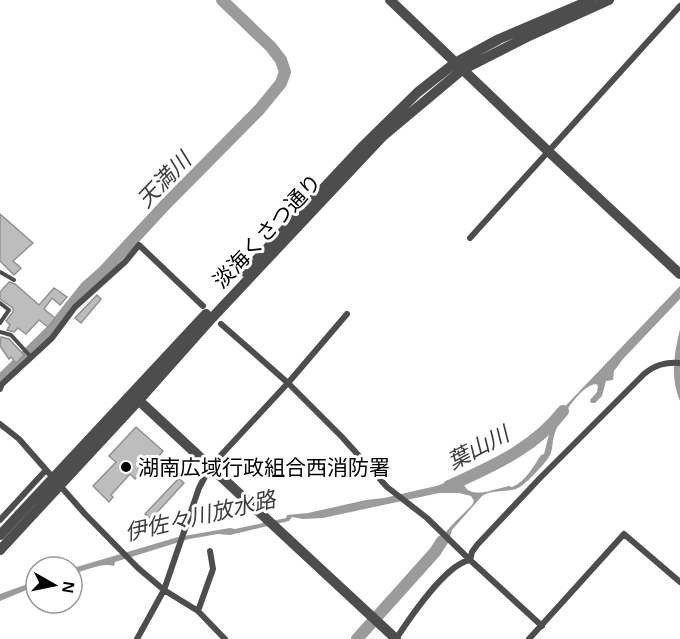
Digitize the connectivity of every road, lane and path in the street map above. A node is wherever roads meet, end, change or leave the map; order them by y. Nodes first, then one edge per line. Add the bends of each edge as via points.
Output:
1 (390, 0) edge
2 (591, 0) edge
3 (609, 0) edge
4 (680, 6) edge
5 (458, 66) junction
6 (549, 152) junction
7 (470, 238) dead end
8 (0, 272) edge
9 (679, 273) edge
10 (14, 280) dead end
11 (0, 303) edge
12 (203, 306) dead end
13 (347, 314) dead end
14 (0, 323) edge
15 (221, 324) dead end
16 (0, 332) edge
17 (32, 357) junction
18 (680, 363) edge
19 (288, 383) junction
20 (0, 389) edge
21 (135, 397) junction
22 (0, 424) edge
23 (210, 467) junction
24 (53, 477) junction
25 (0, 520) edge
26 (0, 535) edge
27 (0, 550) edge
28 (210, 551) dead end
29 (470, 560) junction
30 (680, 582) edge
31 (164, 590) junction
32 (198, 610) junction
33 (542, 626) junction
34 (137, 639) edge
35 (225, 639) edge
36 (396, 639) edge
37 (529, 639) edge

1 - 5 street
2 - 5 street, 淡海くさつ通り via 499,39
3 - 5 street, 淡海くさつ通り
4 - 6 street
5 - 6 street
5 - 21 street, 淡海くさつ通り via 382,137
6 - 7 street
6 - 9 street
8 - 10 lane
11 - 14 lane via 9,310
12 - 17 street via 139,245 75,307
13 - 19 street
15 - 19 street
16 - 17 lane via 11,335
17 - 20 street
18 - 29 street via 654,366 644,374 485,536
19 - 23 street
19 - 29 street via 387,487 427,518
21 - 23 street
21 - 24 street, 淡海くさつ通り
22 - 24 street
23 - 31 street
23 - 36 street
24 - 25 street
24 - 26 street, 淡海くさつ通り
24 - 27 street, 淡海くさつ通り
24 - 31 street via 116,547
28 - 32 street via 213,569
29 - 33 street
29 - 36 street via 462,561 450,572 412,614
30 - 33 street via 624,534
31 - 32 street
31 - 34 street
32 - 35 street
33 - 37 street

